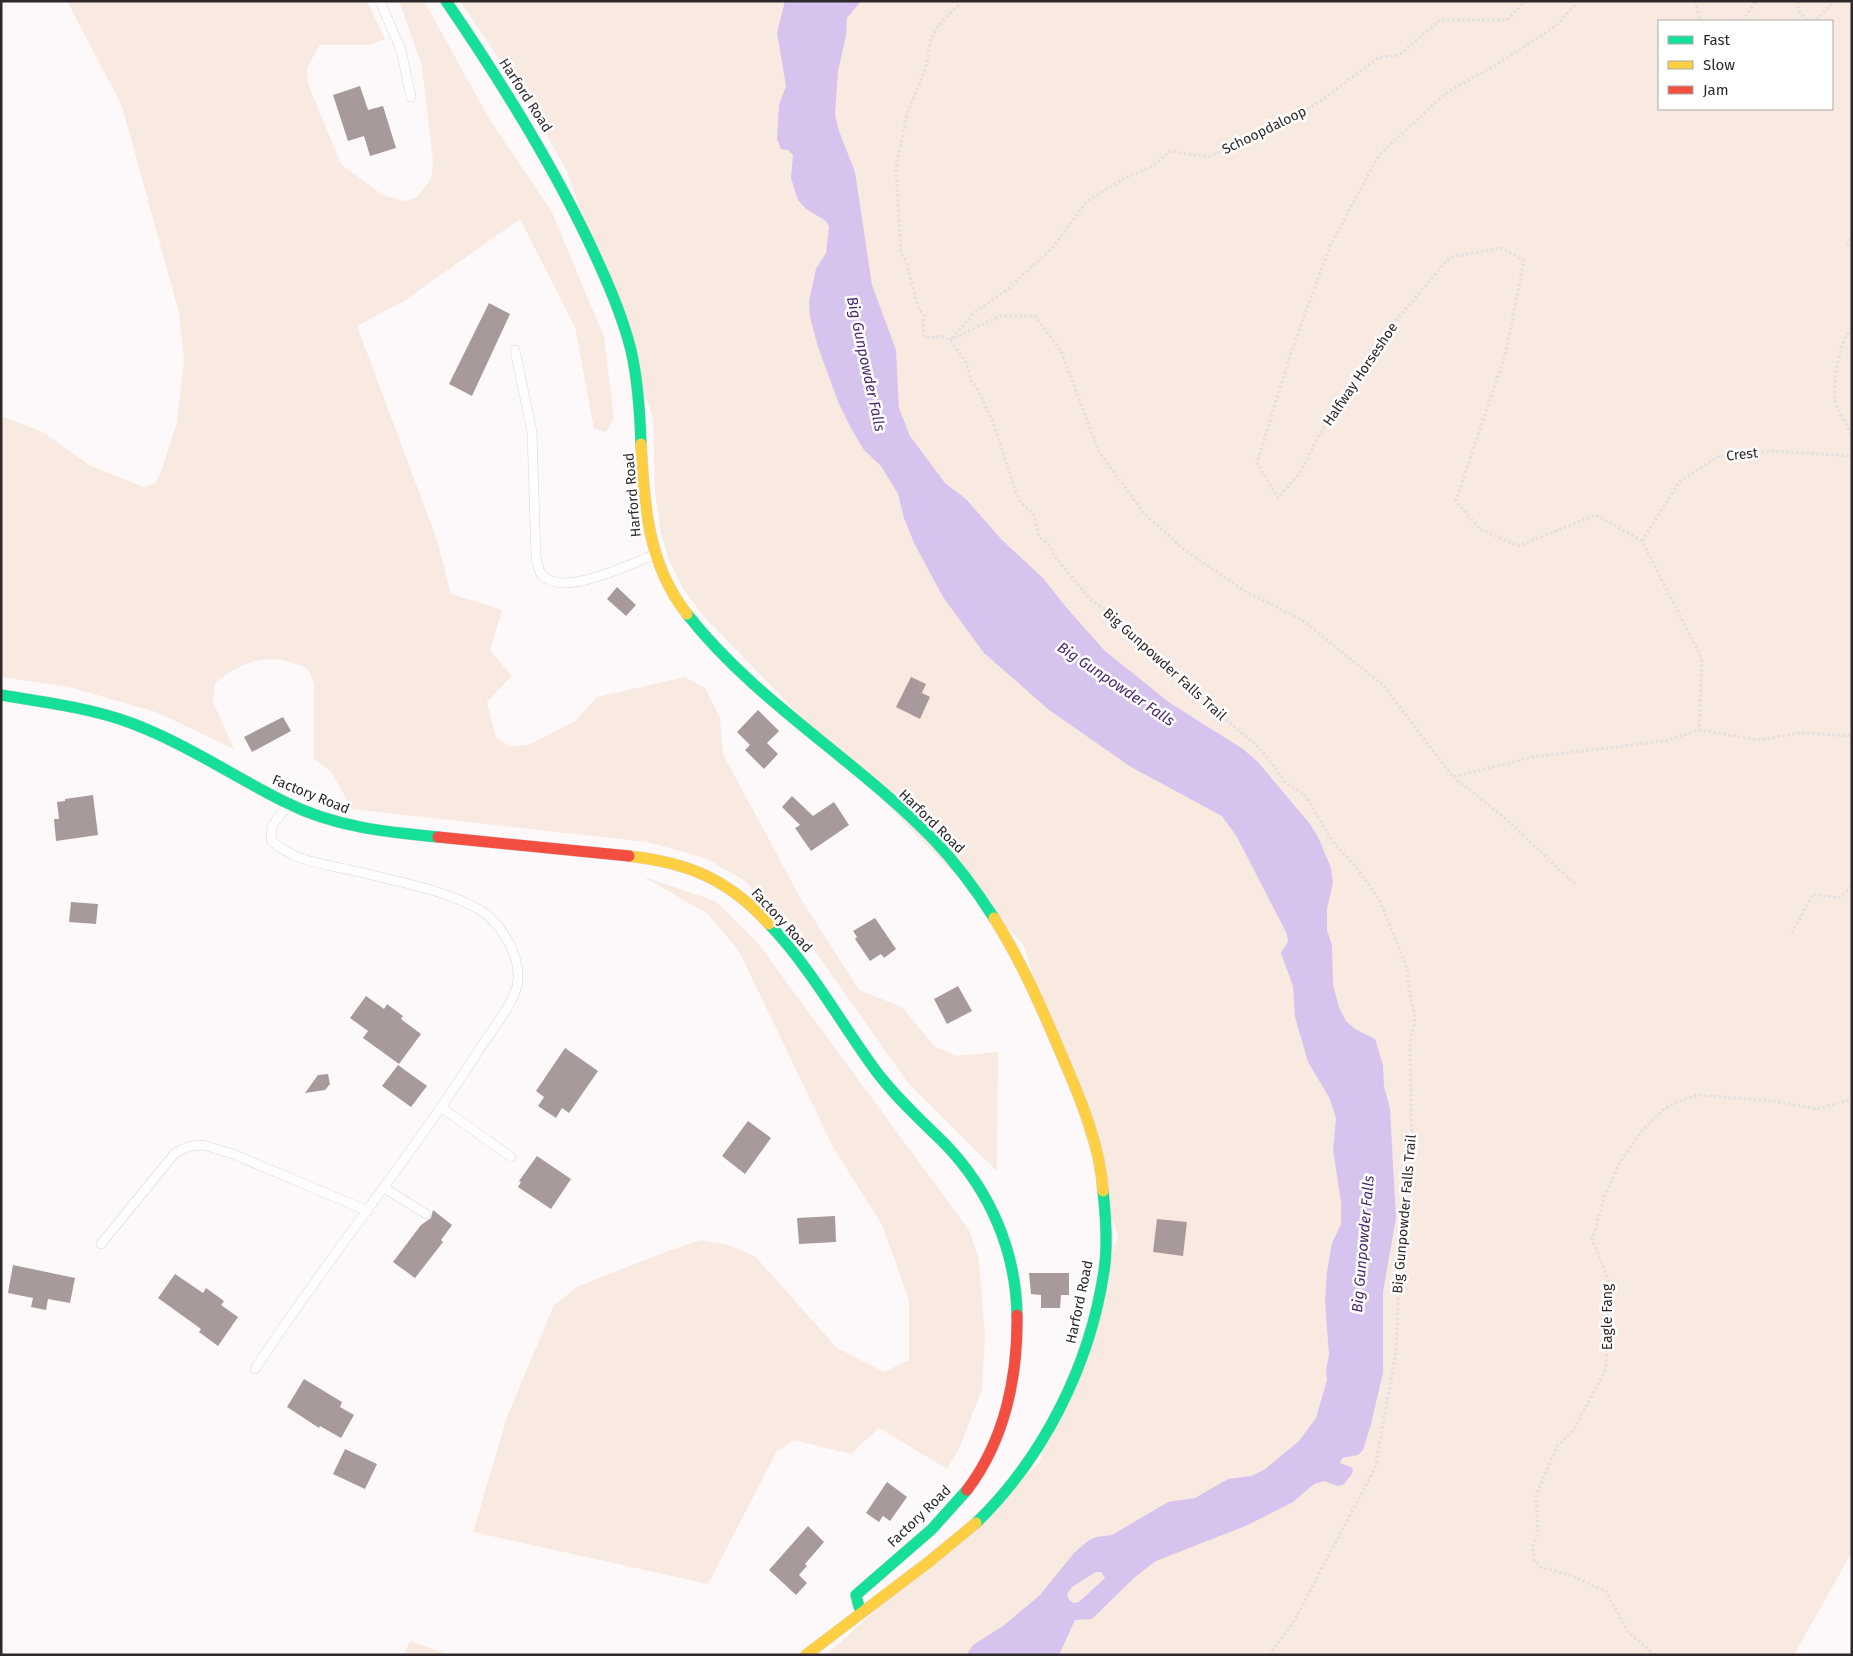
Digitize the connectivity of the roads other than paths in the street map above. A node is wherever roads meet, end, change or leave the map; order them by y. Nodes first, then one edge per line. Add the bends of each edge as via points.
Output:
1 (380, 1) edge
2 (446, 1) edge
3 (411, 97) dead end
4 (515, 350) dead end
5 (654, 555) junction
6 (3, 697) edge
7 (288, 804) junction
8 (442, 1108) junction
9 (511, 1157) dead end
10 (384, 1188) junction
11 (368, 1210) junction
12 (426, 1214) dead end
13 (101, 1244) dead end
14 (254, 1369) dead end
15 (861, 1610) junction
16 (806, 1655) edge

1 - 3 lane via 401,50
2 - 5 main road, Harford Road via 519,109 554,170 595,254 619,314 637,377 647,521
4 - 5 lane via 532,432 536,557 542,576 569,584
5 - 15 main road, Harford Road via 676,599 706,636 790,716 916,823 951,859 978,894 1018,958 1051,1029 1085,1118 1103,1187 1105,1242 1096,1310 1081,1358 1050,1428 1017,1476 964,1534 928,1565
6 - 7 main road, Factory Road via 97,714 158,733
7 - 8 lane via 272,826 271,840 282,850 309,862 397,882 466,903 482,911 499,926 507,939 516,961 518,980 511,1000
7 - 15 main road, Factory Road via 340,824 371,830 607,853 708,874 742,898 783,939 881,1078 916,1117 956,1153 972,1175 986,1195 999,1226 1016,1296 1015,1364 1009,1394 989,1454 972,1483 926,1534 856,1594
8 - 9 lane
8 - 10 lane
10 - 11 lane
10 - 12 lane
11 - 13 lane via 233,1154 202,1145 190,1146 176,1152
11 - 14 lane
15 - 16 main road, Harford Road

